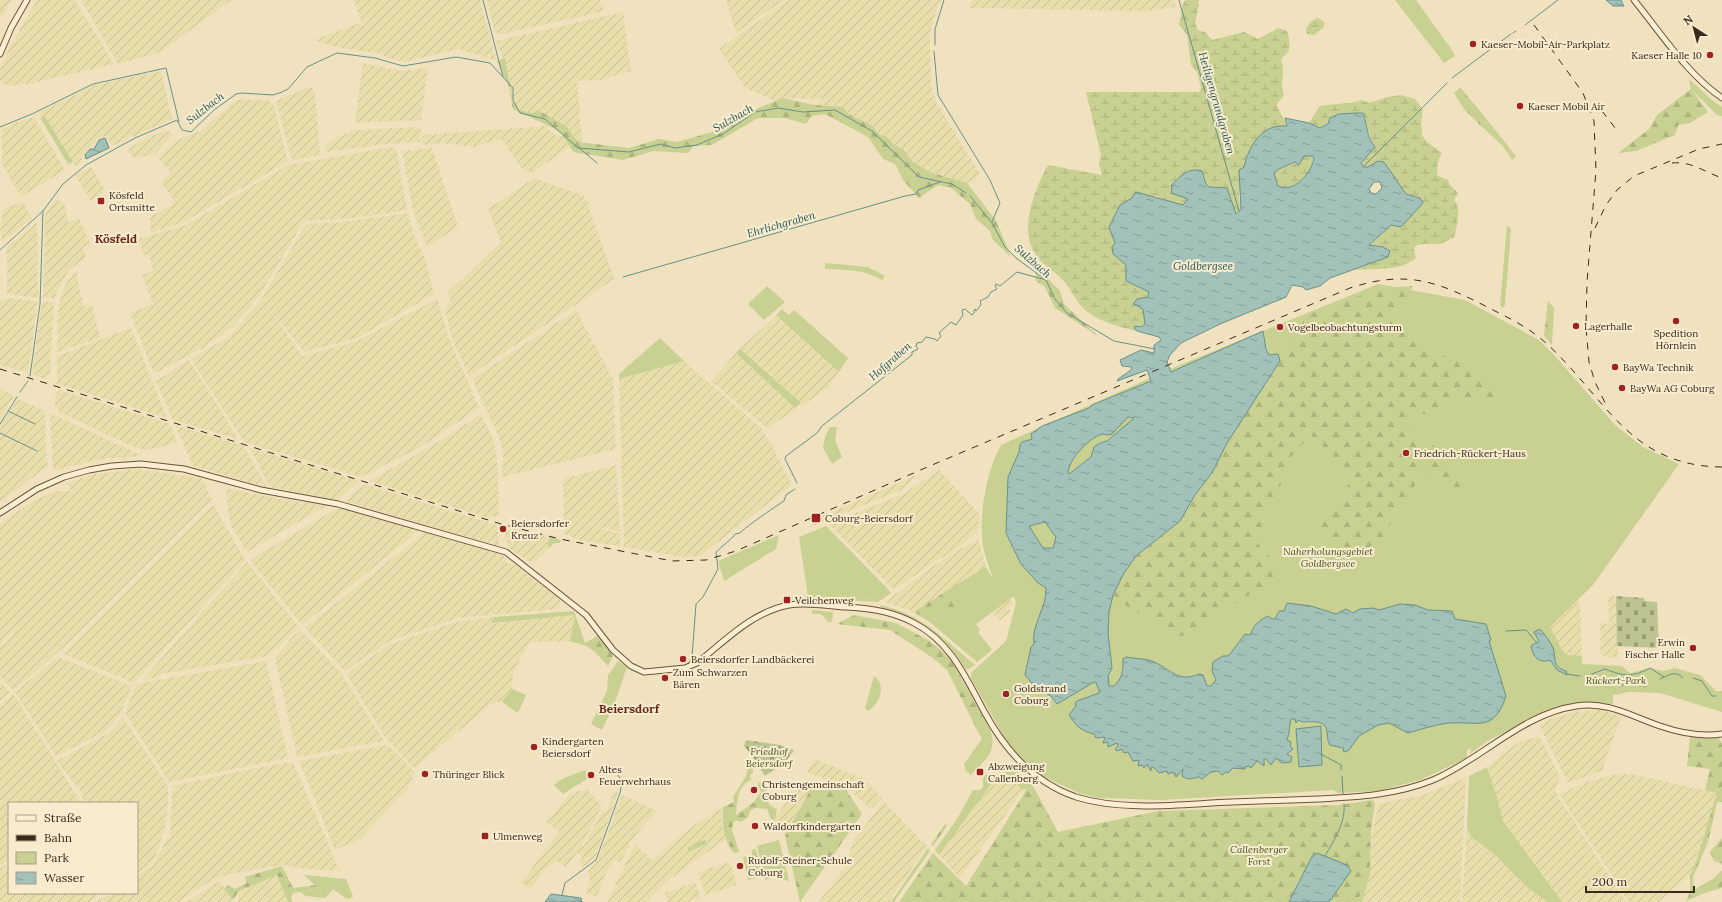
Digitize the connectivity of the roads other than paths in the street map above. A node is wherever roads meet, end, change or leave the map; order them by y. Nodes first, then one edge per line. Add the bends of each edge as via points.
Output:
1 (27, 0) edge
2 (1634, 0) edge
3 (0, 54) edge
4 (1722, 98) edge
5 (0, 513) edge
6 (1722, 734) edge

1 - 3 street
2 - 4 street via 1692,71
5 - 6 street via 21,498 54,481 89,470 127,464 178,468 261,490 338,504 506,552 586,615 626,663 644,672 689,667 741,626 784,607 801,605 869,609 896,615 914,622 940,641 960,666 1004,744 1020,762 1048,784 1073,796 1098,802 1149,805 1361,797 1398,791 1430,781 1462,765 1533,721 1553,712 1584,705 1612,707 1669,729 1703,736

